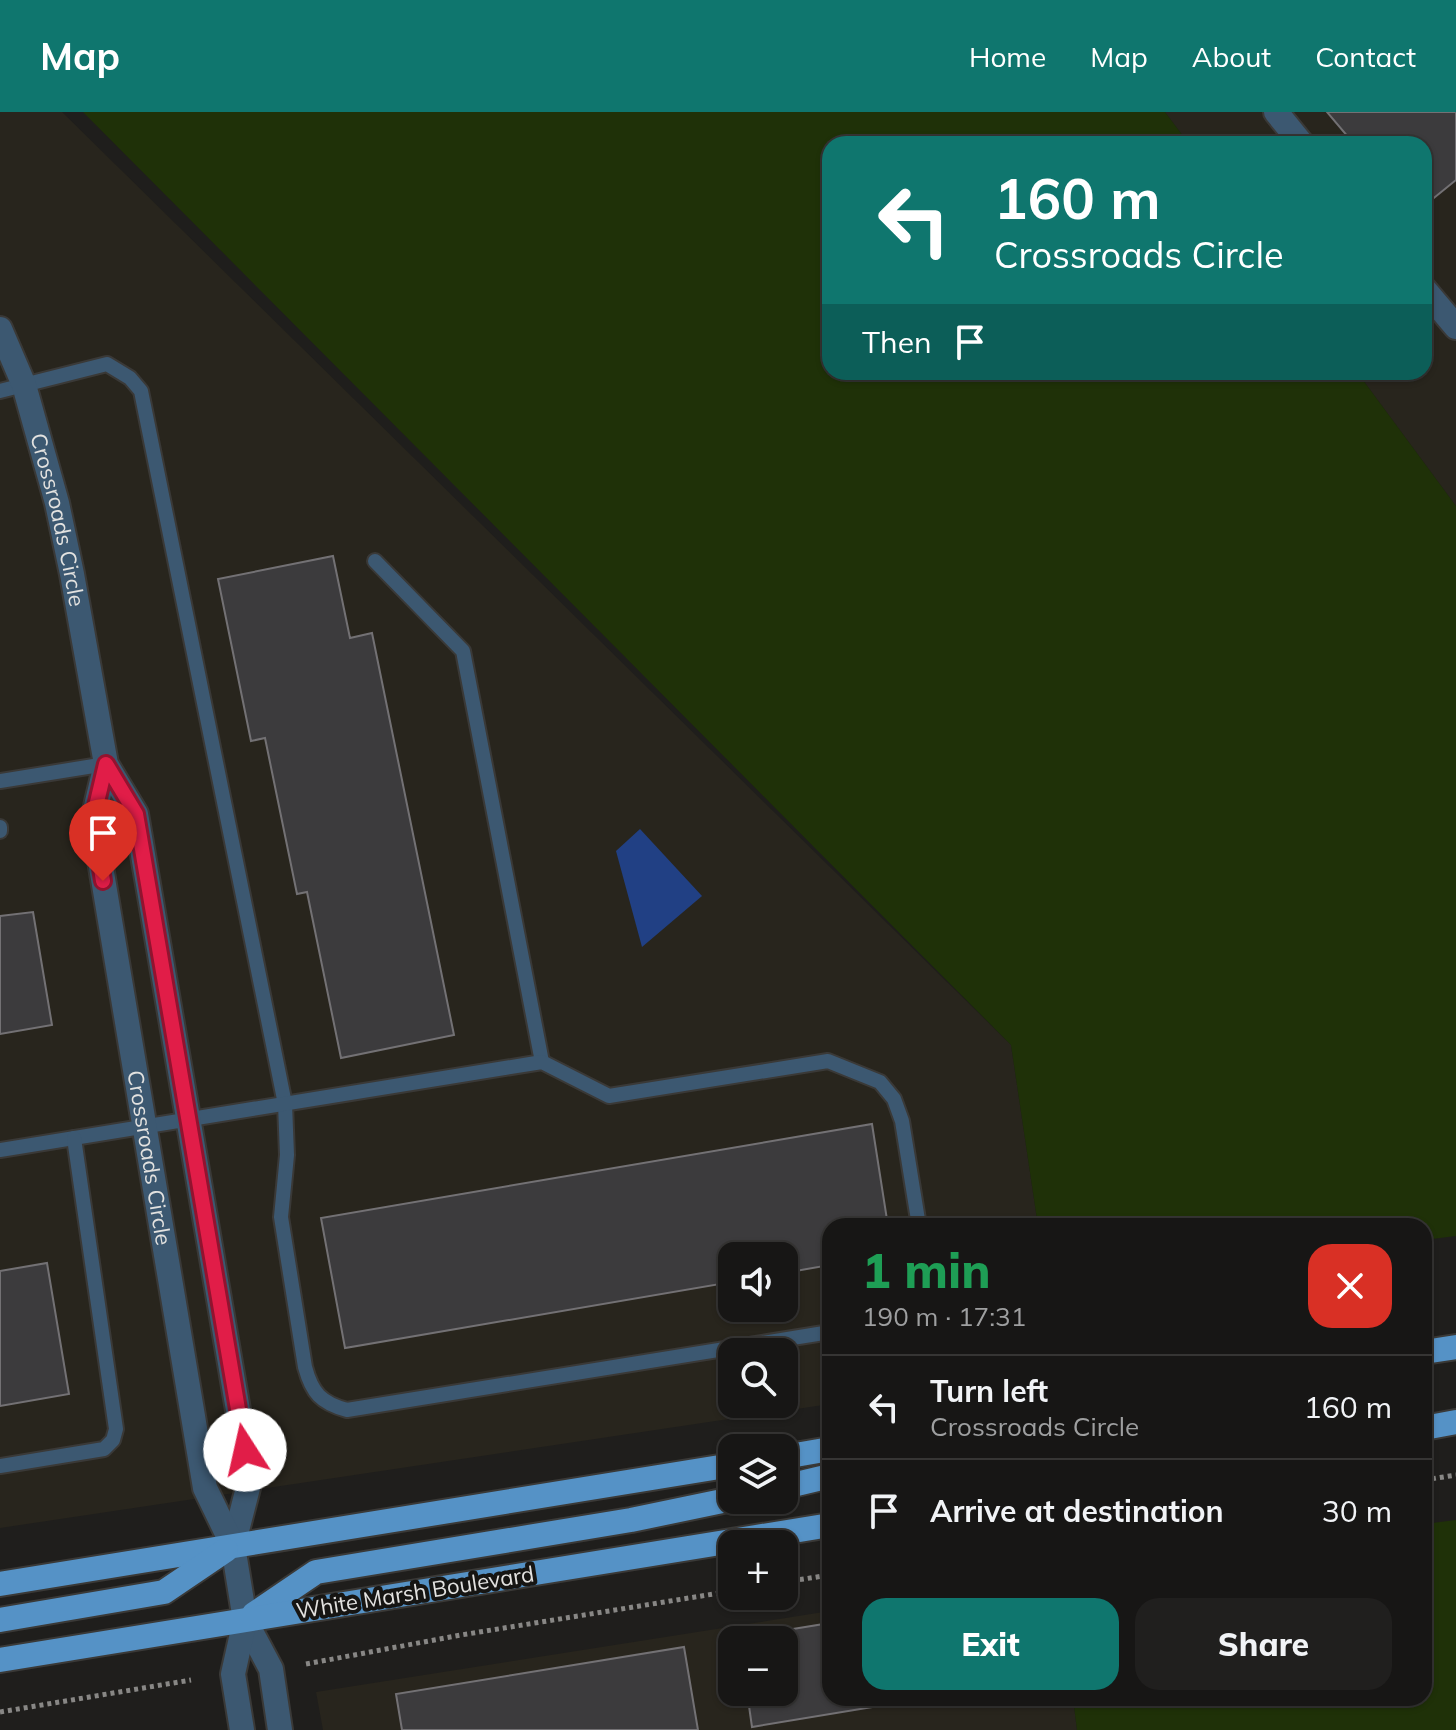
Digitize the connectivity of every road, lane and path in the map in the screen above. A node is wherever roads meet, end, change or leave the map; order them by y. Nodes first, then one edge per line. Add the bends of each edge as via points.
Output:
1 (1276, 112) edge
2 (1296, 136) edge
3 (1432, 298) edge
4 (1456, 327) edge
5 (0, 329) edge
6 (12, 388) edge
7 (375, 561) dead end
8 (106, 764) junction
9 (0, 781) edge
10 (542, 1062) junction
11 (285, 1104) junction
12 (188, 1119) junction
13 (144, 1126) junction
14 (74, 1138) junction
15 (0, 1150) edge
16 (918, 1218) edge
17 (822, 1333) edge
18 (1456, 1347) edge
19 (1432, 1351) edge
20 (1456, 1422) edge
21 (1432, 1426) edge
22 (822, 1450) edge
23 (798, 1455) edge
24 (0, 1466) edge
25 (718, 1467) edge
26 (1456, 1475) edge
27 (822, 1478) edge
28 (1432, 1479) edge
29 (798, 1484) edge
30 (718, 1502) edge
31 (822, 1526) edge
32 (233, 1546) junction
33 (822, 1576) edge
34 (798, 1580) edge
35 (0, 1584) edge
36 (718, 1593) edge
37 (0, 1620) edge
38 (245, 1620) junction
39 (0, 1660) edge
40 (306, 1664) dead end
41 (191, 1680) dead end
42 (0, 1712) edge
43 (242, 1730) edge
44 (280, 1730) edge

1 - 2 street
3 - 4 street
5 - 6 street, Crossroads Circle
6 - 8 street, Crossroads Circle via 53,488
6 - 11 lane via 107,364 141,391
7 - 10 lane via 463,651
8 - 9 lane
8 - 12 street, Crossroads Circle via 136,814
8 - 13 street, Crossroads Circle via 93,819
10 - 11 lane
10 - 16 lane via 609,1096 828,1061 880,1082 902,1121
11 - 12 lane
11 - 17 lane via 281,1217 307,1376 317,1398 330,1406 347,1410
12 - 13 lane
12 - 32 street, Crossroads Circle via 250,1480
13 - 14 lane
13 - 32 street, Crossroads Circle via 205,1488
14 - 15 lane
14 - 24 lane via 116,1429 104,1449
18 - 19 main road
20 - 21 main road
22 - 23 main road
25 - 32 main road
26 - 28 path
27 - 29 main road
30 - 38 main road via 316,1572
31 - 38 main road, White Marsh Boulevard
32 - 35 main road
32 - 37 main road via 164,1592
32 - 38 street, Crossroads Circle
33 - 34 path
36 - 40 path
38 - 39 main road, White Marsh Boulevard
38 - 43 street, Crossroads Circle via 233,1674
38 - 44 street, Crossroads Circle via 271,1669
41 - 42 path

